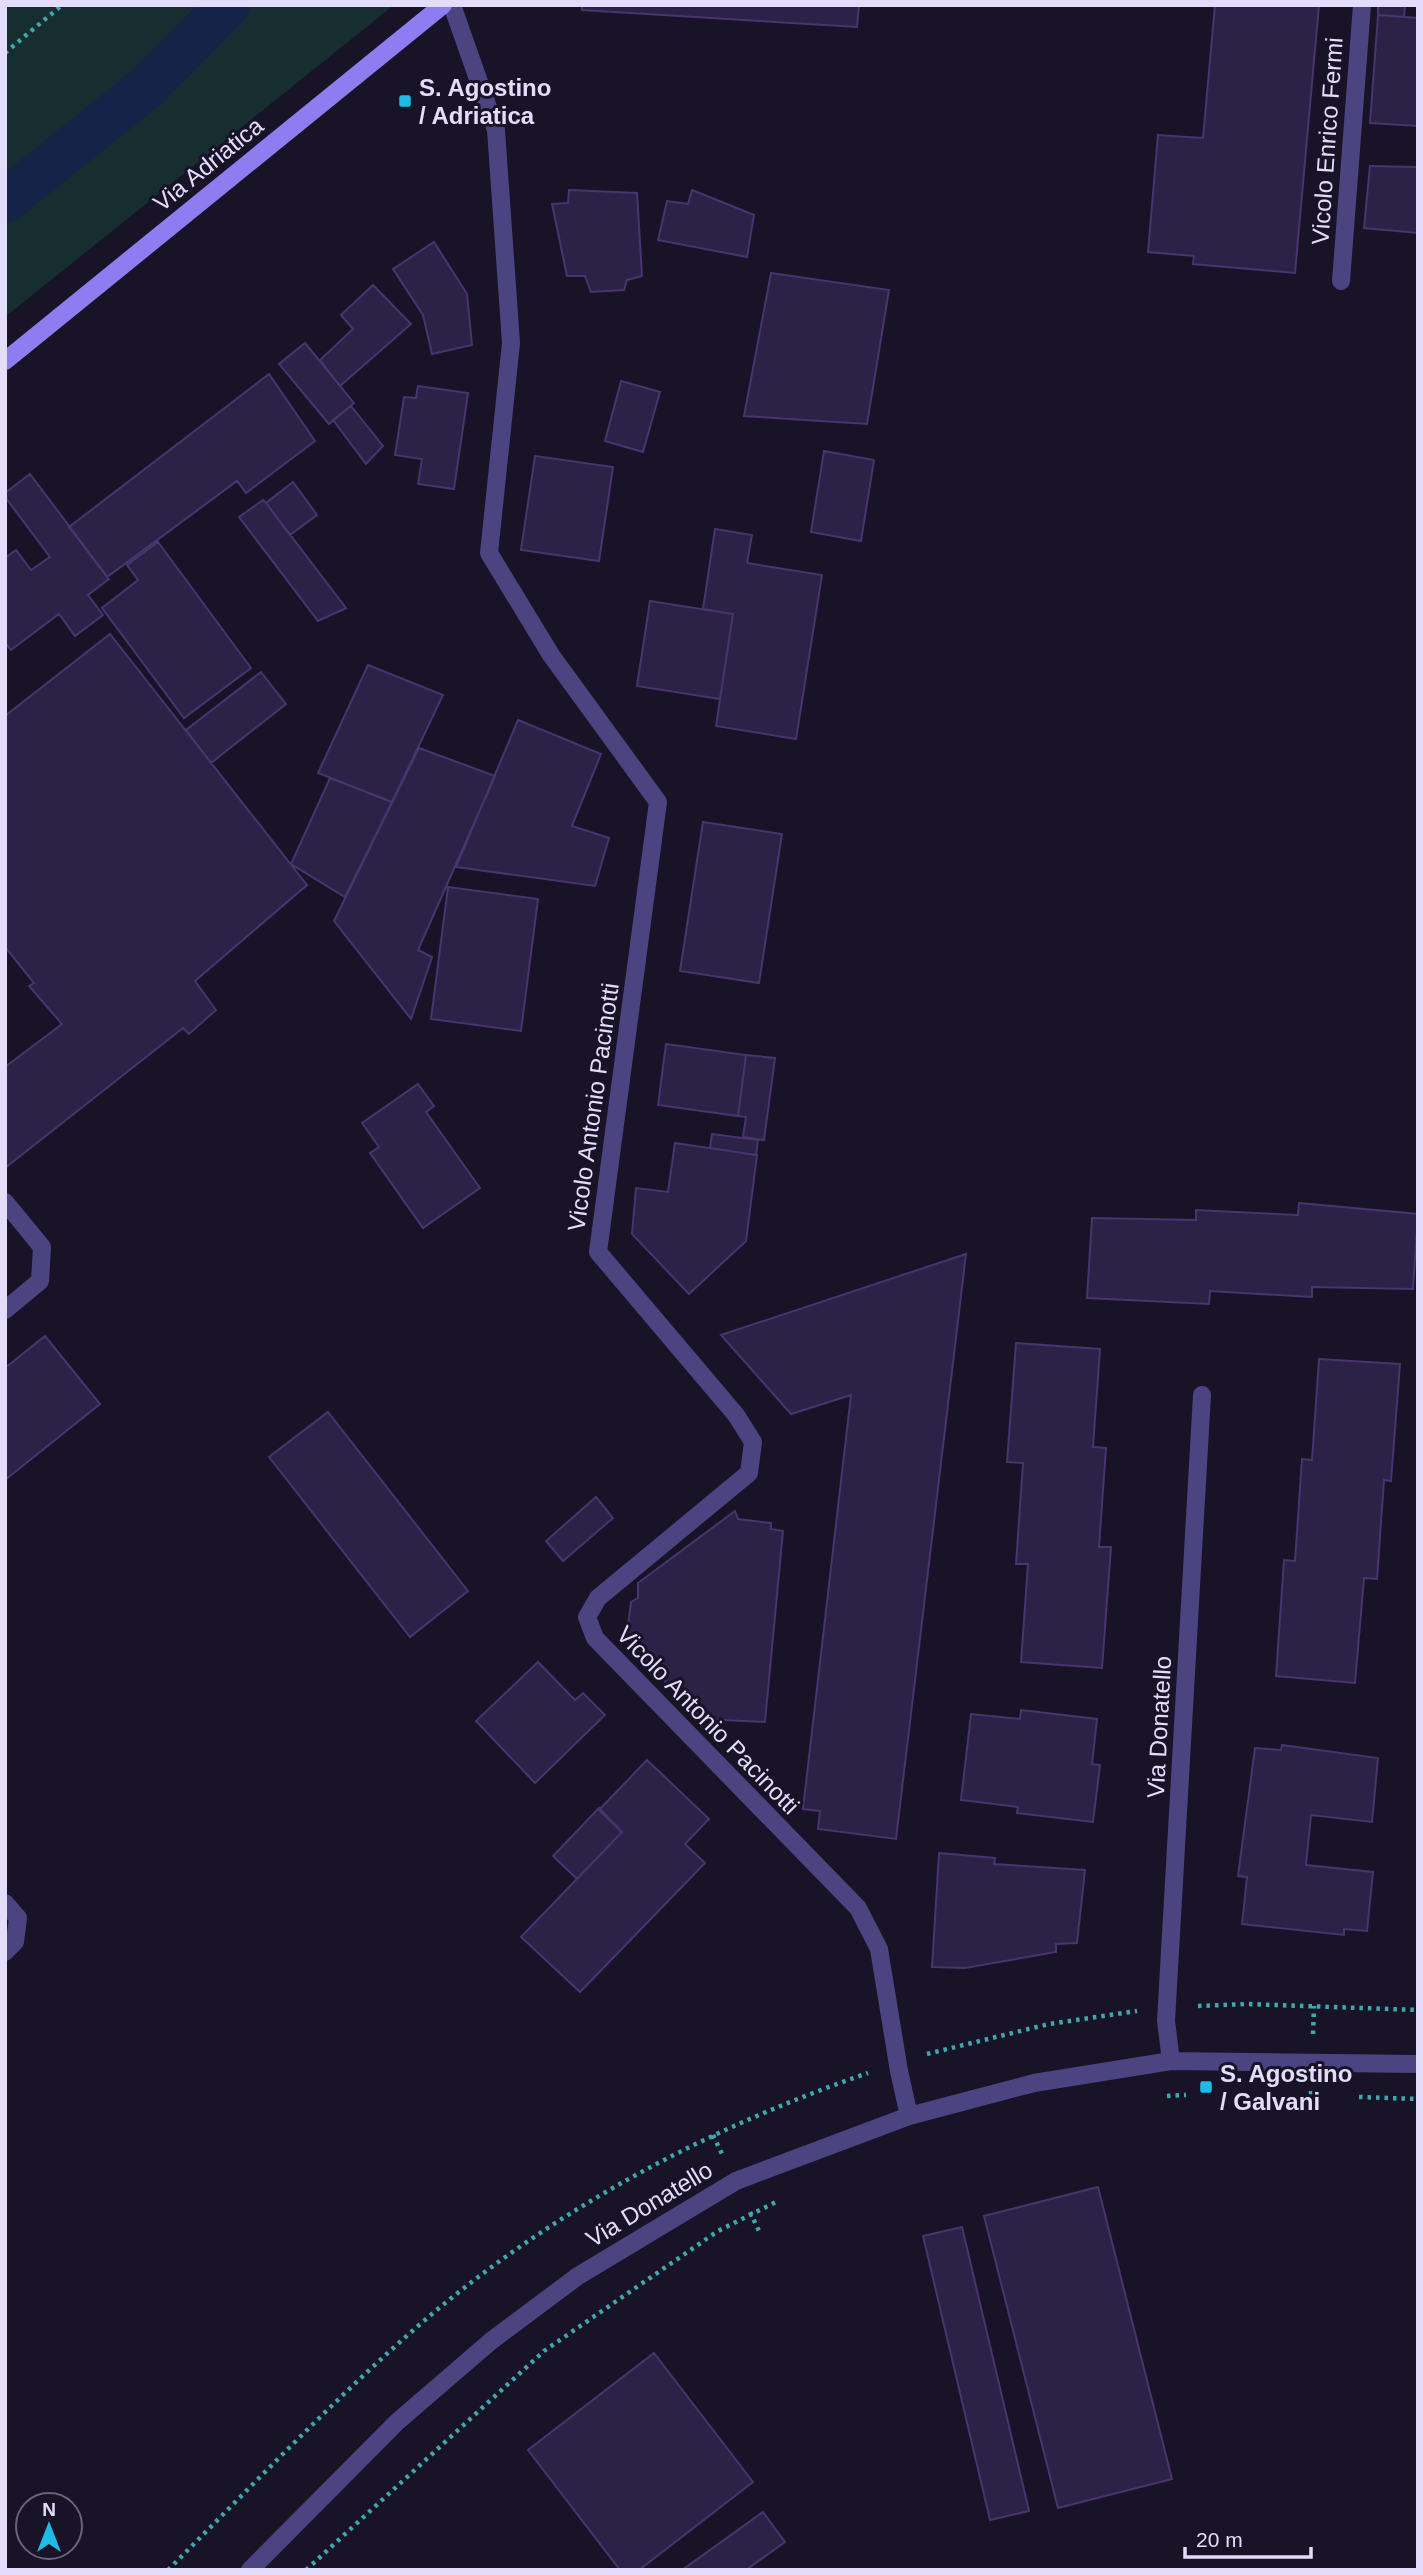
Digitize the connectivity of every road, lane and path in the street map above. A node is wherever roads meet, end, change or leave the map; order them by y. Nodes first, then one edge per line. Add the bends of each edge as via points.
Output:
1 (62, 5) edge
2 (443, 5) edge
3 (452, 5) edge
4 (1362, 5) edge
5 (5, 53) edge
6 (1341, 281) dead end
7 (5, 361) edge
8 (5, 1202) edge
9 (5, 1310) edge
10 (1202, 1395) dead end
11 (5, 1903) edge
12 (5, 1952) edge
13 (1171, 2061) junction
14 (1418, 2064) edge
15 (1193, 2095) dead end
16 (1298, 2096) dead end
17 (1324, 2096) dead end
18 (1153, 2097) dead end
19 (1351, 2097) dead end
20 (1418, 2099) edge
21 (909, 2116) junction
22 (784, 2199) dead end
23 (250, 2570) edge
24 (306, 2570) edge

1 - 5 path
2 - 7 main road, Via Adriatica
3 - 21 street, Vicolo Antonio Pacinotti via 496,130 511,343 489,553 551,655 658,802 598,1252 736,1415 752,1442 749,1473 598,1598 587,1617 594,1638 858,1908 879,1949
4 - 6 street, Vicolo Enrico Fermi
8 - 9 street via 41,1247 40,1281
10 - 13 street, Via Donatello via 1166,2021
11 - 12 street via 18,1918 15,1942
13 - 14 street, Via Donatello
13 - 21 street, Via Donatello via 1034,2083
15 - 18 path
16 - 17 path
19 - 20 path
21 - 23 street, Via Donatello via 736,2181 578,2276 491,2341 397,2422
22 - 24 path via 718,2231 544,2351

